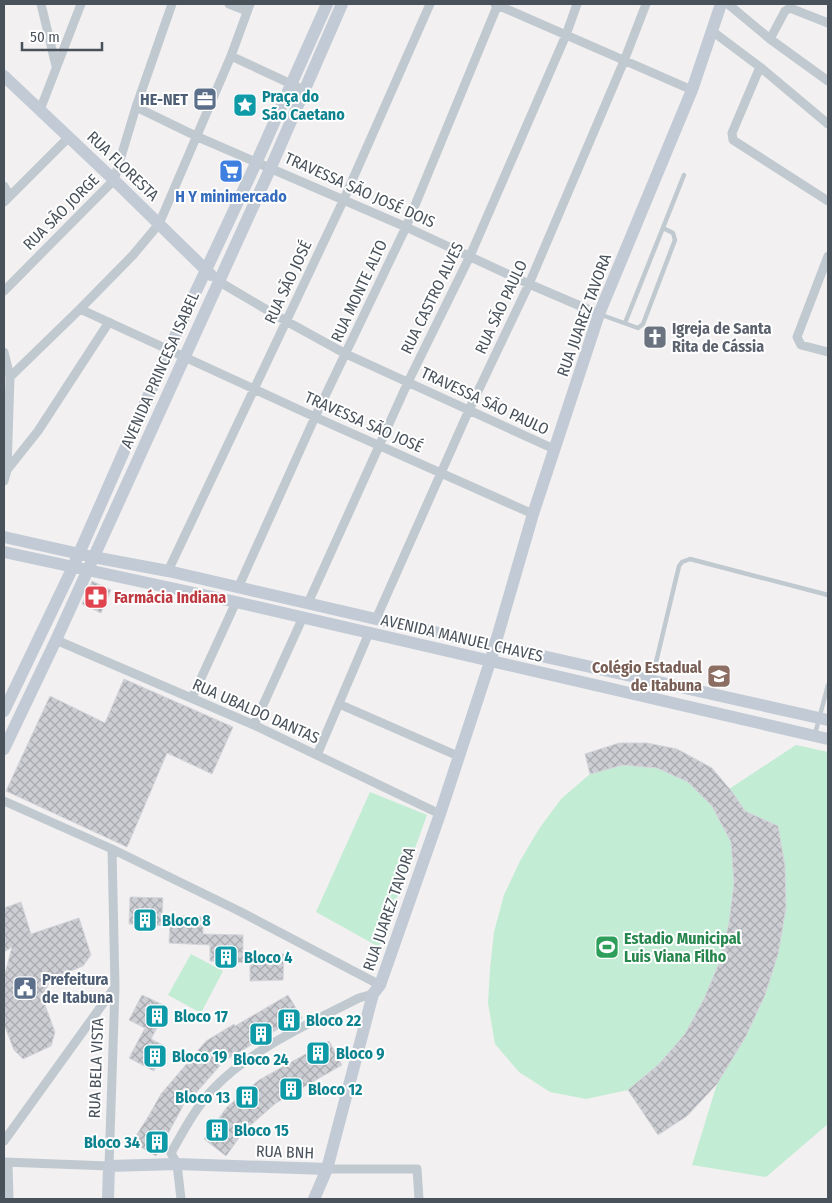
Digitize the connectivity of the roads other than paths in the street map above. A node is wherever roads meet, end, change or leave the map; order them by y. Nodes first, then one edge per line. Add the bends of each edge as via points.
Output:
1 (41, 4) edge
2 (81, 4) edge
3 (172, 4) edge
4 (229, 4) edge
5 (327, 4) edge
6 (342, 4) edge
7 (430, 4) edge
8 (497, 4) edge
9 (577, 4) edge
10 (646, 4) edge
11 (723, 4) edge
12 (248, 8) edge
13 (828, 23) edge
14 (713, 28) junction
15 (566, 35) junction
16 (770, 39) junction
17 (231, 56) junction
18 (624, 61) junction
19 (56, 66) junction
20 (760, 67) junction
21 (4, 76) edge
22 (828, 81) edge
23 (291, 84) junction
24 (304, 90) junction
25 (692, 90) junction
26 (136, 107) junction
27 (40, 110) junction
28 (828, 124) edge
29 (198, 136) junction
30 (69, 137) junction
31 (257, 161) junction
32 (271, 167) junction
33 (684, 174) dead end
34 (114, 180) junction
35 (4, 186) edge
36 (7, 199) edge
37 (344, 200) junction
38 (828, 201) edge
39 (159, 224) junction
40 (406, 227) junction
41 (663, 228) junction
42 (470, 256) junction
43 (828, 256) edge
44 (826, 268) edge
45 (206, 271) junction
46 (218, 281) junction
47 (529, 284) junction
48 (4, 291) edge
49 (80, 309) junction
50 (599, 314) junction
51 (286, 321) junction
52 (109, 322) junction
53 (625, 323) junction
54 (169, 349) junction
55 (4, 352) edge
56 (828, 352) edge
57 (346, 354) junction
58 (184, 356) junction
59 (10, 377) junction
60 (408, 382) junction
61 (254, 389) junction
62 (469, 410) junction
63 (315, 417) junction
64 (379, 445) junction
65 (554, 449) junction
66 (7, 470) junction
67 (441, 472) junction
68 (4, 481) edge
69 (533, 514) junction
70 (4, 536) edge
71 (4, 552) edge
72 (78, 554) junction
73 (93, 557) junction
74 (73, 567) junction
75 (88, 570) junction
76 (168, 571) junction
77 (238, 588) junction
78 (828, 595) edge
79 (236, 602) junction
80 (308, 603) junction
81 (303, 618) junction
82 (376, 619) junction
83 (369, 633) junction
84 (56, 640) junction
85 (495, 644) junction
86 (490, 662) junction
87 (652, 680) junction
88 (828, 685) edge
89 (192, 698) junction
90 (339, 704) junction
91 (4, 711) edge
92 (824, 719) edge
93 (254, 725) junction
94 (814, 736) junction
95 (828, 739) edge
96 (4, 749) edge
97 (317, 755) junction
98 (458, 756) junction
99 (4, 801) edge
100 (440, 814) junction
101 (112, 849) junction
102 (115, 987) junction
103 (377, 989) junction
104 (4, 1140) edge
105 (6, 1162) edge
106 (177, 1164) junction
107 (109, 1166) junction
108 (327, 1170) junction
109 (9, 1199) edge
110 (108, 1199) edge
111 (181, 1199) edge
112 (314, 1199) edge
113 (419, 1199) edge

1 - 19 street
2 - 19 street
3 - 26 street, RUA SÃO JORGE
4 - 12 street
5 - 23 street, AVENIDA PRINCESA ISABEL
6 - 24 street, AVENIDA PRINCESA ISABEL
7 - 37 street, RUA SÃO JOSÉ
8 - 15 street
8 - 40 street, RUA MONTE ALTO
9 - 15 street, RUA CASTRO ALVES
10 - 18 street, RUA SÃO PAULO
11 - 14 street, RUA JUAREZ TAVORA
11 - 16 street
12 - 17 street
13 - 16 street via 790,8 785,11
14 - 20 street
14 - 25 street, RUA JUAREZ TAVORA
15 - 18 street
15 - 42 street, RUA CASTRO ALVES
16 - 22 street
17 - 23 street
17 - 29 street
18 - 25 street
18 - 47 street, RUA SÃO PAULO
19 - 27 street
20 - 28 street
20 - 38 street via 732,133 733,140
21 - 27 street, RUA FLORESTA
23 - 24 street
23 - 31 street, AVENIDA PRINCESA ISABEL
24 - 32 street, AVENIDA PRINCESA ISABEL
25 - 50 street, RUA JUAREZ TAVORA
26 - 29 street, TRAVESSA SÃO JOSÉ DOIS
26 - 34 street, RUA SÃO JORGE
27 - 30 street, RUA FLORESTA
29 - 31 street, TRAVESSA SÃO JOSÉ DOIS
29 - 39 street
30 - 34 street, RUA FLORESTA
30 - 36 street
31 - 32 street, TRAVESSA SÃO JOSÉ DOIS
31 - 45 street, AVENIDA PRINCESA ISABEL
32 - 37 street, TRAVESSA SÃO JOSÉ DOIS
32 - 46 street, AVENIDA PRINCESA ISABEL
33 - 41 lane
34 - 39 street, RUA FLORESTA
34 - 48 street, RUA SÃO JORGE
35 - 36 street
37 - 40 street, TRAVESSA SÃO JOSÉ DOIS
37 - 51 street, RUA SÃO JOSÉ
39 - 45 street, RUA FLORESTA
39 - 49 street
40 - 42 street, TRAVESSA SÃO JOSÉ DOIS
40 - 57 street, RUA MONTE ALTO
41 - 53 lane
41 - 53 lane via 673,234 675,240 643,324 638,328
42 - 47 street, TRAVESSA SÃO JOSÉ DOIS
42 - 60 street, RUA CASTRO ALVES
43 - 44 street
44 - 56 street via 797,337 802,345
45 - 46 street, RUA FLORESTA
45 - 54 street, AVENIDA PRINCESA ISABEL
46 - 51 street, TRAVESSA SÃO PAULO
46 - 58 street, AVENIDA PRINCESA ISABEL
47 - 50 street, TRAVESSA SÃO JOSÉ DOIS
47 - 62 street, RUA SÃO PAULO
49 - 52 street, TRAVESSA SÃO JOSÉ
49 - 59 street
50 - 53 lane
50 - 65 street, RUA JUAREZ TAVORA
51 - 57 street, TRAVESSA SÃO PAULO
51 - 61 street, RUA SÃO JOSÉ
52 - 54 street, TRAVESSA SÃO JOSÉ
52 - 66 street via 38,431
54 - 58 street, TRAVESSA SÃO JOSÉ
54 - 72 street, AVENIDA PRINCESA ISABEL
55 - 59 street
57 - 60 street, TRAVESSA SÃO PAULO
57 - 63 street, RUA MONTE ALTO
58 - 61 street, TRAVESSA SÃO JOSÉ
58 - 73 street, AVENIDA PRINCESA ISABEL
59 - 66 street
60 - 62 street, TRAVESSA SÃO PAULO
60 - 64 street, RUA CASTRO ALVES
61 - 63 street, TRAVESSA SÃO JOSÉ
61 - 76 street, RUA SÃO JOSÉ
62 - 65 street, TRAVESSA SÃO PAULO
62 - 67 street, RUA SÃO PAULO
63 - 64 street, TRAVESSA SÃO JOSÉ
63 - 77 street, RUA MONTE ALTO
64 - 67 street, TRAVESSA SÃO JOSÉ
64 - 80 street, RUA CASTRO ALVES
65 - 69 street, RUA JUAREZ TAVORA
66 - 68 street
67 - 69 street, TRAVESSA SÃO JOSÉ
67 - 82 street, RUA SÃO PAULO
69 - 85 street, RUA JUAREZ TAVORA
70 - 72 street, AVENIDA MANUEL CHAVES
71 - 74 street, AVENIDA MANUEL CHAVES
72 - 73 street, AVENIDA MANUEL CHAVES
72 - 74 street, AVENIDA PRINCESA ISABEL
73 - 75 street, AVENIDA PRINCESA ISABEL
73 - 76 street, AVENIDA MANUEL CHAVES
74 - 75 street, AVENIDA MANUEL CHAVES
74 - 91 street, AVENIDA PRINCESA ISABEL
75 - 79 street, AVENIDA MANUEL CHAVES
75 - 84 street, AVENIDA PRINCESA ISABEL
76 - 77 street, AVENIDA MANUEL CHAVES
77 - 80 street, AVENIDA MANUEL CHAVES
78 - 87 lane via 685,560 679,566
79 - 81 street, AVENIDA MANUEL CHAVES
79 - 89 street
80 - 82 street, AVENIDA MANUEL CHAVES
81 - 83 street, AVENIDA MANUEL CHAVES
81 - 93 street
82 - 85 street, AVENIDA MANUEL CHAVES
83 - 86 street, AVENIDA MANUEL CHAVES
83 - 90 street
84 - 89 street, RUA UBALDO DANTAS
84 - 96 street, AVENIDA PRINCESA ISABEL
85 - 86 street, RUA JUAREZ TAVORA
85 - 87 street, AVENIDA MANUEL CHAVES
86 - 94 street, AVENIDA MANUEL CHAVES
86 - 98 street, RUA JUAREZ TAVORA
87 - 92 street, AVENIDA MANUEL CHAVES
88 - 92 lane
89 - 93 street, RUA UBALDO DANTAS
90 - 97 street
90 - 98 street
92 - 94 lane
93 - 97 street, RUA UBALDO DANTAS
94 - 95 street, AVENIDA MANUEL CHAVES
97 - 100 street, RUA UBALDO DANTAS
98 - 100 street, RUA JUAREZ TAVORA
99 - 101 street
100 - 103 street, RUA JUAREZ TAVORA
101 - 102 street, RUA BELA VISTA
101 - 103 street via 239,911
102 - 104 street
102 - 107 street, RUA BELA VISTA
103 - 106 street via 262,1050 228,1075 203,1103 170,1153
103 - 108 street, RUA JUAREZ TAVORA
105 - 107 street
105 - 109 street
106 - 107 street, RUA BNH
106 - 108 street, RUA BNH
106 - 111 street
107 - 110 street, RUA BELA VISTA
108 - 112 street, RUA JUAREZ TAVORA
108 - 113 street, RUA BNH via 417,1169

